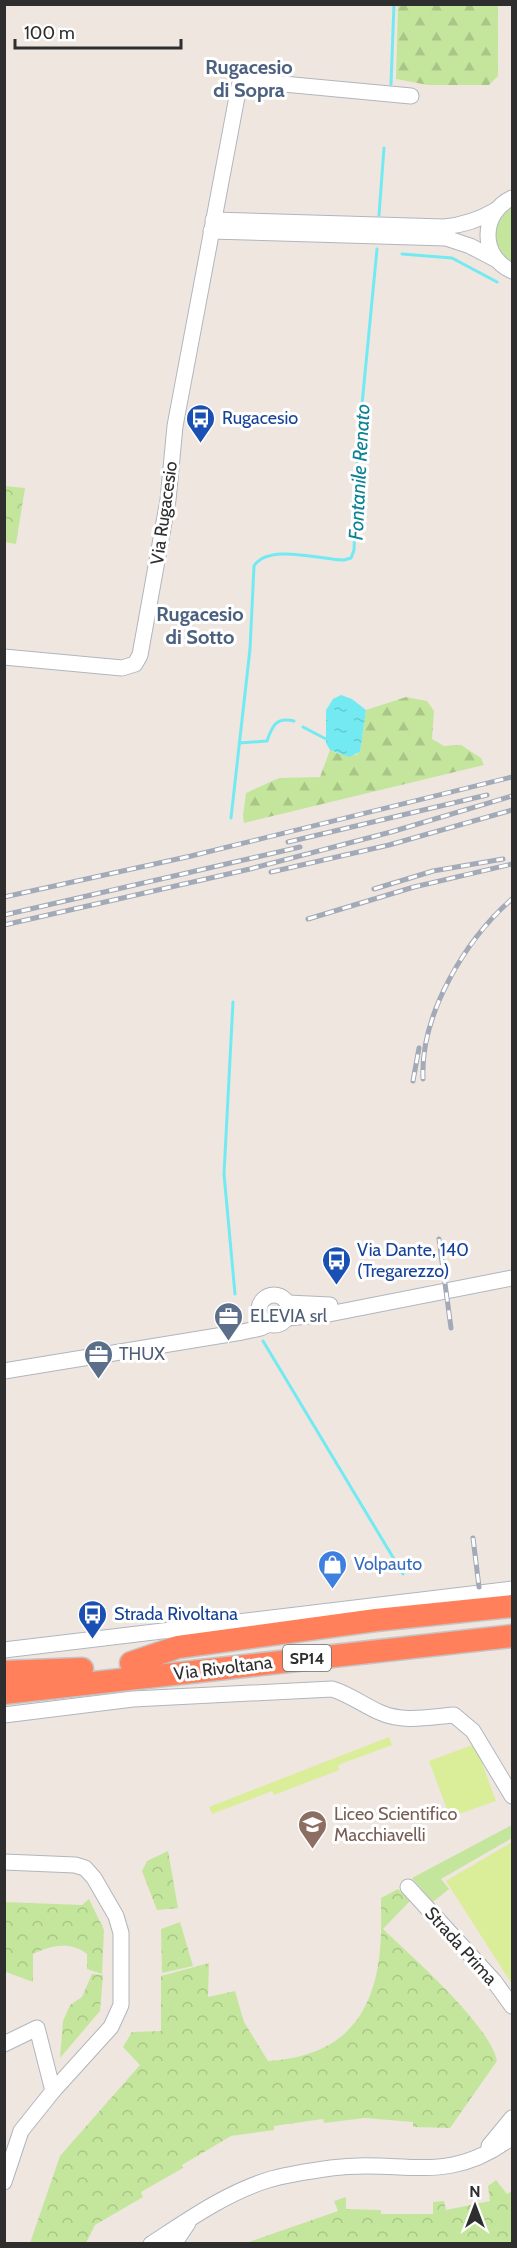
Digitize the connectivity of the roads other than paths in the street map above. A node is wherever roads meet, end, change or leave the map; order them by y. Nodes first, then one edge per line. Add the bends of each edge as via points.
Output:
1 (411, 96) dead end
2 (512, 197) edge
3 (496, 210) junction
4 (212, 225) junction
5 (497, 260) junction
6 (513, 271) edge
7 (4, 657) edge
8 (513, 1267) edge
9 (513, 1278) edge
10 (430, 1289) junction
11 (287, 1311) junction
12 (264, 1318) junction
13 (4, 1371) edge
14 (513, 1589) edge
15 (513, 1606) edge
16 (513, 1621) edge
17 (513, 1636) edge
18 (4, 1650) edge
19 (513, 1650) edge
20 (131, 1663) junction
21 (82, 1669) junction
22 (4, 1672) edge
23 (4, 1678) edge
24 (101, 1682) junction
25 (4, 1693) edge
26 (4, 1715) edge
27 (513, 1796) edge
28 (4, 1862) edge
29 (408, 1887) dead end
30 (513, 2006) edge
31 (4, 2044) edge
32 (53, 2091) junction
33 (513, 2118) edge
34 (513, 2137) edge
35 (473, 2160) junction
36 (4, 2182) edge
37 (194, 2216) junction
38 (151, 2244) edge
39 (174, 2244) edge

1 - 4 street, Via Rugacesio via 243,82 237,91
2 - 3 street
3 - 4 street via 480,220 444,227
3 - 5 street via 487,238
4 - 5 street via 446,238
4 - 7 street, Via Rugacesio via 138,660 122,668
5 - 6 street
8 - 10 street
9 - 10 street
10 - 11 street via 329,1314 298,1316
11 - 12 street via 279,1324
11 - 12 street via 281,1296 268,1296 262,1302
12 - 13 street via 242,1332
14 - 18 street
15 - 20 highway, SP14 via 178,1647
16 - 20 highway, Via Rivoltana / SP14
17 - 24 highway, Via Rivoltana / SP14
19 - 24 highway, SP14 via 220,1679 150,1684
20 - 21 highway, Via Rivoltana / SP14
21 - 22 highway, SP14
21 - 23 highway, Via Rivoltana / SP14
24 - 25 highway, Via Rivoltana / SP14
26 - 27 street via 133,1699 326,1689 396,1718 454,1715 473,1731
28 - 32 street via 75,1864 85,1868 106,1897 121,1934 121,2005 111,2027
29 - 30 street, Strada Prima
31 - 32 street via 37,2028
32 - 36 street via 21,2131
33 - 35 street
34 - 35 street
35 - 37 street via 440,2168 351,2166 297,2174 268,2180
37 - 38 street
37 - 39 street

